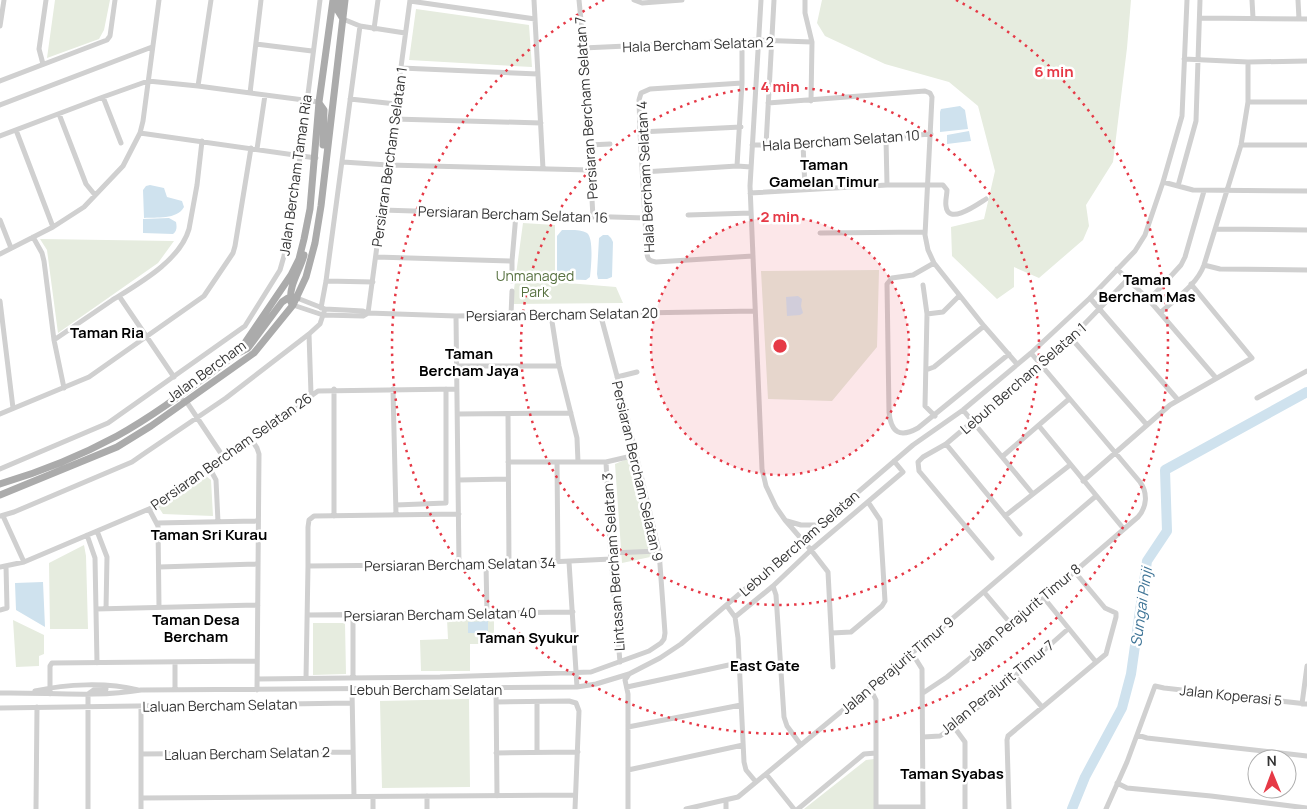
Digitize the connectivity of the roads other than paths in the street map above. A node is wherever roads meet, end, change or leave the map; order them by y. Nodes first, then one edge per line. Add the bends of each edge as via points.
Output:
1 (4, 0) edge
2 (46, 0) edge
3 (115, 0) edge
4 (159, 0) edge
5 (211, 0) edge
6 (261, 0) edge
7 (320, 0) edge
8 (333, 0) edge
9 (338, 0) edge
10 (345, 0) edge
11 (378, 0) edge
12 (410, 0) edge
13 (534, 0) edge
14 (579, 0) edge
15 (634, 0) edge
16 (682, 0) edge
17 (760, 0) edge
18 (774, 0) edge
19 (805, 0) edge
20 (1186, 0) edge
21 (1200, 0) edge
22 (1252, 0) edge
23 (1298, 0) edge
24 (342, 18) junction
25 (1200, 18) junction
26 (1253, 18) junction
27 (535, 19) junction
28 (1299, 19) junction
29 (1307, 19) edge
30 (0, 26) edge
31 (360, 26) junction
32 (374, 28) junction
33 (406, 33) junction
34 (758, 40) junction
35 (771, 40) junction
36 (742, 41) junction
37 (812, 42) junction
38 (256, 44) junction
39 (152, 47) junction
40 (583, 48) junction
41 (312, 51) junction
42 (1184, 59) junction
43 (1199, 60) junction
44 (1307, 61) edge
45 (1248, 62) junction
46 (43, 64) junction
47 (401, 68) junction
48 (538, 74) junction
49 (0, 81) edge
50 (148, 81) junction
51 (742, 83) junction
52 (198, 86) junction
53 (250, 93) junction
54 (265, 95) junction
55 (103, 97) junction
56 (350, 99) junction
57 (306, 100) junction
58 (811, 101) junction
59 (319, 102) junction
60 (1248, 102) junction
61 (1307, 102) edge
62 (768, 103) junction
63 (396, 104) junction
64 (0, 105) edge
65 (59, 114) junction
66 (394, 119) junction
67 (540, 123) junction
68 (740, 127) junction
69 (16, 130) junction
70 (640, 132) junction
71 (140, 133) junction
72 (931, 134) junction
73 (0, 136) edge
74 (886, 138) junction
75 (202, 141) junction
76 (121, 143) dead end
77 (610, 144) dead end
78 (803, 144) junction
79 (589, 145) junction
80 (752, 145) junction
81 (766, 145) junction
82 (1240, 145) junction
83 (1307, 146) edge
84 (254, 149) junction
85 (300, 156) junction
86 (316, 158) junction
87 (326, 160) junction
88 (343, 162) junction
89 (388, 165) junction
90 (735, 167) junction
91 (750, 167) junction
92 (543, 169) junction
93 (590, 170) junction
94 (643, 172) junction
95 (1163, 182) junction
96 (928, 184) junction
97 (887, 185) junction
98 (1178, 186) junction
99 (805, 188) junction
100 (1204, 190) junction
101 (1226, 191) junction
102 (1307, 191) edge
103 (750, 192) junction
104 (95, 195) junction
105 (986, 199) dead end
106 (382, 210) junction
107 (751, 213) junction
108 (516, 214) junction
109 (688, 215) dead end
110 (593, 217) junction
111 (645, 218) junction
112 (0, 220) edge
113 (52, 227) junction
114 (1215, 229) junction
115 (1307, 230) edge
116 (925, 232) junction
117 (820, 233) dead end
118 (33, 237) junction
119 (304, 239) junction
120 (11, 248) junction
121 (0, 254) edge
122 (753, 256) junction
123 (376, 257) junction
124 (512, 261) junction
125 (934, 264) junction
126 (1204, 266) junction
127 (1117, 269) junction
128 (1307, 270) edge
129 (1128, 279) junction
130 (326, 281) junction
131 (512, 281) dead end
132 (372, 282) junction
133 (1191, 284) junction
134 (923, 285) dead end
135 (512, 291) dead end
136 (119, 296) junction
137 (960, 296) junction
138 (1090, 298) junction
139 (293, 300) junction
140 (1149, 300) junction
141 (0, 301) edge
142 (323, 308) junction
143 (1099, 309) junction
144 (755, 312) junction
145 (368, 313) junction
146 (600, 313) junction
147 (1160, 313) junction
148 (927, 314) junction
149 (323, 315) junction
150 (511, 315) junction
151 (551, 315) junction
152 (456, 316) junction
153 (984, 326) junction
154 (309, 334) junction
155 (147, 337) junction
156 (1071, 338) junction
157 (54, 340) junction
158 (238, 353) junction
159 (1031, 353) junction
160 (1009, 354) junction
161 (1017, 364) junction
162 (1040, 364) junction
163 (457, 366) junction
164 (559, 366) junction
165 (926, 370) junction
166 (1307, 371) edge
167 (637, 372) dead end
168 (174, 377) junction
169 (617, 377) junction
170 (1216, 378) junction
171 (64, 388) junction
172 (393, 389) junction
173 (446, 389) junction
174 (457, 389) junction
175 (334, 390) junction
176 (311, 394) junction
177 (1256, 398) dead end
178 (1069, 399) junction
179 (1178, 400) junction
180 (186, 401) junction
181 (13, 408) junction
182 (160, 408) junction
183 (963, 410) junction
184 (571, 413) junction
185 (0, 414) edge
186 (458, 414) junction
187 (508, 414) junction
188 (935, 416) junction
189 (197, 418) junction
190 (973, 421) junction
191 (1147, 425) junction
192 (1039, 426) junction
193 (251, 439) junction
194 (946, 444) junction
195 (1116, 453) junction
196 (636, 455) junction
197 (1002, 456) junction
198 (224, 458) junction
199 (894, 461) junction
200 (508, 462) junction
201 (557, 462) junction
202 (578, 462) junction
203 (606, 462) junction
204 (1070, 465) junction
205 (210, 468) junction
206 (0, 469) edge
207 (508, 479) junction
208 (458, 480) junction
209 (1083, 481) junction
210 (0, 484) edge
211 (26, 484) junction
212 (446, 488) junction
213 (458, 488) junction
214 (0, 490) edge
215 (1032, 493) junction
216 (0, 495) edge
217 (1096, 496) junction
218 (868, 502) junction
219 (396, 505) junction
220 (149, 509) junction
221 (459, 514) junction
222 (396, 515) junction
223 (1, 516) edge
224 (334, 516) junction
225 (1005, 516) junction
226 (785, 520) junction
227 (258, 521) junction
228 (157, 522) junction
229 (218, 522) junction
230 (818, 525) junction
231 (1123, 528) junction
232 (97, 531) junction
233 (1020, 534) dead end
234 (87, 535) junction
235 (801, 540) junction
236 (811, 550) junction
237 (659, 551) junction
238 (611, 556) junction
239 (992, 558) dead end
240 (24, 562) junction
241 (558, 562) junction
242 (569, 562) junction
243 (258, 564) junction
244 (486, 564) junction
245 (509, 564) junction
246 (459, 565) junction
247 (3, 566) edge
248 (308, 566) junction
249 (159, 567) junction
250 (1074, 572) junction
251 (773, 586) junction
252 (984, 592) junction
253 (1044, 598) junction
254 (258, 605) junction
255 (727, 606) junction
256 (159, 607) junction
257 (106, 608) junction
258 (96, 609) junction
259 (0, 610) edge
260 (573, 612) junction
261 (487, 614) junction
262 (307, 615) junction
263 (353, 615) junction
264 (735, 617) junction
265 (1011, 624) junction
266 (1068, 629) junction
267 (832, 633) junction
268 (912, 654) junction
269 (257, 660) junction
270 (175, 662) junction
271 (620, 662) junction
272 (1096, 662) junction
273 (97, 663) junction
274 (738, 663) junction
275 (1307, 666) edge
276 (833, 667) dead end
277 (577, 674) junction
278 (629, 674) junction
279 (1015, 676) junction
280 (257, 678) junction
281 (306, 678) junction
282 (353, 678) junction
283 (615, 679) junction
284 (124, 686) junction
285 (626, 686) junction
286 (63, 687) junction
287 (577, 688) junction
288 (870, 688) junction
289 (496, 689) junction
290 (141, 690) junction
291 (176, 690) junction
292 (257, 690) junction
293 (352, 690) junction
294 (50, 691) junction
295 (0, 693) edge
296 (923, 693) junction
297 (88, 694) junction
298 (496, 702) junction
299 (537, 702) junction
300 (352, 703) junction
301 (1304, 704) edge
302 (741, 705) junction
303 (141, 706) junction
304 (88, 707) junction
305 (1042, 707) junction
306 (0, 708) edge
307 (37, 708) junction
308 (628, 727) junction
309 (954, 727) junction
310 (1137, 735) junction
311 (923, 737) junction
312 (743, 745) junction
313 (801, 745) junction
314 (353, 752) junction
315 (537, 752) junction
316 (578, 752) junction
317 (496, 753) junction
318 (876, 753) junction
319 (141, 754) junction
320 (1307, 756) edge
321 (628, 770) junction
322 (766, 774) junction
323 (756, 782) junction
324 (1117, 783) junction
325 (575, 795) junction
326 (427, 796) junction
327 (497, 796) junction
328 (354, 797) junction
329 (373, 797) junction
330 (141, 798) junction
331 (726, 800) junction
332 (1278, 807) edge
333 (876, 808) edge
334 (923, 808) edge
335 (1307, 808) edge
336 (36, 809) edge
337 (88, 809) edge
338 (141, 809) edge
339 (373, 809) edge
340 (427, 809) edge
341 (575, 809) edge
342 (628, 809) edge
343 (686, 809) edge
344 (726, 809) edge
345 (794, 809) edge
346 (798, 809) edge
347 (966, 809) edge
348 (1009, 809) edge
349 (1106, 809) edge

1 - 30 street
2 - 46 street via 39,49
3 - 46 street via 107,40
4 - 39 street
5 - 52 street
6 - 38 street
7 - 41 street, Jalan Bercham Taman Ria
8 - 59 main road, Jalan Bercham
9 - 24 main road
10 - 24 main road, Jalan Bercham
11 - 32 street
12 - 27 street
12 - 33 street, Persiaran Bercham Selatan 1
13 - 27 street
14 - 40 street, Persiaran Bercham Selatan 7
15 - 16 street via 642,3
17 - 34 street
18 - 35 street
19 - 37 street
20 - 42 street, Lebuh Bercham Selatan
21 - 25 street
22 - 26 street
23 - 28 street
24 - 31 street
24 - 87 main road, Jalan Bercham
25 - 26 street
25 - 43 street
26 - 28 street
27 - 48 street
28 - 29 street
31 - 32 street
31 - 56 street
32 - 33 street
33 - 47 street, Persiaran Bercham Selatan 1
34 - 35 street, Hala Bercham Selatan 2
34 - 36 street, Hala Bercham Selatan 2
34 - 80 street
35 - 37 street, Hala Bercham Selatan 2
35 - 62 street
36 - 40 street, Hala Bercham Selatan 2
36 - 51 street
37 - 58 street
38 - 41 street
38 - 53 street
39 - 50 street
39 - 64 street
40 - 79 street, Persiaran Bercham Selatan 7
41 - 57 street, Jalan Bercham Taman Ria
42 - 43 street
42 - 95 street, Lebuh Bercham Selatan via 1182,116
43 - 45 street
43 - 98 street via 1196,121
44 - 45 street
45 - 60 street
46 - 49 street
47 - 48 street
47 - 63 street, Persiaran Bercham Selatan 1
48 - 67 street
50 - 52 street
50 - 55 street
50 - 71 street
51 - 68 street
51 - 70 street, Hala Bercham Selatan 4 via 645,90 639,96
52 - 53 street
53 - 54 street
54 - 57 street
54 - 84 street
55 - 65 street
55 - 76 street
56 - 63 street
56 - 88 street
57 - 59 street
57 - 85 street, Jalan Bercham Taman Ria
58 - 62 street
58 - 72 street via 924,91 932,97
59 - 86 main road, Jalan Bercham
59 - 87 main road via 324,110 323,151
60 - 61 street
60 - 82 street
62 - 81 street
63 - 66 street, Persiaran Bercham Selatan 1
65 - 69 street
65 - 104 street via 86,184
66 - 67 street
66 - 89 street, Persiaran Bercham Selatan 1
67 - 92 street
68 - 70 street
68 - 90 street
69 - 73 street
69 - 113 street
70 - 94 street, Hala Bercham Selatan 4
71 - 75 street
71 - 104 street via 123,166
72 - 74 street, Hala Bercham Selatan 10
72 - 96 street
74 - 78 street, Hala Bercham Selatan 10
74 - 97 street
75 - 84 street
75 - 136 street via 187,234 167,262
77 - 79 street
78 - 81 street, Hala Bercham Selatan 10
78 - 99 street
79 - 93 street, Persiaran Bercham Selatan 7
80 - 81 street, Hala Bercham Selatan 10
80 - 91 street
82 - 83 street
82 - 101 street
84 - 85 street
84 - 155 street via 233,253 204,296
85 - 86 street
85 - 168 street, Jalan Bercham Taman Ria via 280,270 245,326
86 - 119 main road, Jalan Bercham
87 - 139 main road, Jalan Bercham via 315,242 306,277
88 - 89 street
88 - 130 street
89 - 92 street
89 - 106 street, Persiaran Bercham Selatan 1
90 - 91 street
90 - 94 street
91 - 103 street
92 - 93 street
93 - 110 street, Persiaran Bercham Selatan 7
94 - 111 street, Hala Bercham Selatan 4
95 - 98 street
95 - 127 street, Lebuh Bercham Selatan via 1145,235
96 - 97 street
96 - 105 street via 946,187 946,206 951,214 967,211
96 - 116 street
97 - 99 street
98 - 100 street
99 - 103 street
100 - 101 street
100 - 140 street via 1181,265
101 - 102 street
101 - 114 street
103 - 107 street
104 - 113 street via 77,213
106 - 108 street, Persiaran Bercham Selatan 16
106 - 123 street, Persiaran Bercham Selatan 1
107 - 109 street
107 - 122 street
108 - 110 street, Persiaran Bercham Selatan 16
108 - 124 street
110 - 111 street, Persiaran Bercham Selatan 16
111 - 122 street, Hala Bercham Selatan 4 via 646,254 651,261
112 - 120 street
113 - 118 street
114 - 115 street
114 - 126 street
116 - 117 street
116 - 125 street
118 - 120 street
118 - 157 street via 44,262
119 - 139 main road via 302,266 292,287
119 - 158 main road, Jalan Bercham via 291,275
120 - 121 street
122 - 144 street
123 - 124 street
123 - 132 street, Persiaran Bercham Selatan 1
124 - 131 street
125 - 137 street
125 - 188 street via 913,275 892,278 887,284 890,417 894,428 901,433 912,431
126 - 128 street
126 - 133 street
127 - 129 street
127 - 138 street, Lebuh Bercham Selatan
129 - 140 street
129 - 143 street, Lebuh Bercham Selatan 1
130 - 132 street
130 - 142 street
132 - 145 street, Persiaran Bercham Selatan 1
133 - 147 street
133 - 170 street via 1252,358
134 - 148 street
135 - 150 street
136 - 155 street
136 - 157 street
137 - 148 street via 943,312
137 - 153 street
138 - 143 street
138 - 159 street, Lebuh Bercham Selatan
139 - 142 street
139 - 149 street
139 - 158 main road via 280,304 248,348
139 - 180 main road, Jalan Bercham via 254,353
140 - 147 street
141 - 181 street
142 - 145 street
142 - 149 street
143 - 156 street, Lebuh Bercham Selatan 1
143 - 179 street
144 - 146 street, Persiaran Bercham Selatan 20
144 - 226 street via 762,469 769,495
145 - 149 street via 363,316
145 - 152 street, Persiaran Bercham Selatan 20
146 - 151 street, Persiaran Bercham Selatan 20
146 - 169 street, Persiaran Bercham Selatan 9
147 - 170 street
148 - 165 street
149 - 154 street via 318,327
150 - 151 street, Persiaran Bercham Selatan 20
150 - 152 street, Persiaran Bercham Selatan 20
151 - 164 street
152 - 163 street
153 - 160 street
153 - 165 street
154 - 176 street
154 - 189 street
155 - 168 street
155 - 171 street via 90,377
156 - 162 street, Lebuh Bercham Selatan 1
156 - 191 street
157 - 171 street
158 - 182 main road, Jalan Bercham
159 - 161 street, Lebuh Bercham Selatan
159 - 162 street
160 - 161 street
160 - 188 street
161 - 183 street, Lebuh Bercham Selatan
162 - 178 street
162 - 190 street, Lebuh Bercham Selatan 1
163 - 164 street
163 - 174 street
164 - 184 street
165 - 188 street via 925,406
166 - 177 street
167 - 169 street
168 - 206 street, Jalan Bercham Taman Ria via 108,422
169 - 196 street, Persiaran Bercham Selatan 9
170 - 179 street
171 - 181 street
172 - 173 street, Persiaran Bercham Selatan 26
172 - 175 street, Persiaran Bercham Selatan 26
172 - 219 street
173 - 174 street, Persiaran Bercham Selatan 26
173 - 212 street
174 - 186 street
175 - 176 street, Persiaran Bercham Selatan 26
175 - 224 street
176 - 193 street, Persiaran Bercham Selatan 26
178 - 192 street
178 - 195 street
179 - 191 street
180 - 182 street via 180,398
180 - 189 street
180 - 211 main road, Jalan Bercham via 118,446
181 - 185 street
182 - 210 main road, Jalan Bercham via 94,448
183 - 190 street
183 - 199 street, Lebuh Bercham Selatan
184 - 187 street
184 - 202 street via 578,438
186 - 187 street
186 - 208 street
187 - 200 street
189 - 198 street
189 - 223 street via 132,462
190 - 194 street, Lebuh Bercham Selatan 1
190 - 197 street
191 - 195 street
192 - 197 street
192 - 204 street
193 - 198 street, Persiaran Bercham Selatan 26
193 - 227 street via 259,454
194 - 225 street
194 - 239 street, Lebuh Bercham Selatan 1 via 920,459 919,471
195 - 209 street
195 - 231 street, Jalan Perajurit Timur 8 via 1146,490 1141,513
196 - 203 street
196 - 237 street, Persiaran Bercham Selatan 9
197 - 215 street
198 - 205 street, Persiaran Bercham Selatan 26
199 - 218 street via 903,472
199 - 230 street, Lebuh Bercham Selatan
200 - 201 street
200 - 207 street
201 - 202 street
201 - 241 street
202 - 203 street
203 - 238 street, Lintasan Bercham Selatan 3
204 - 209 street
204 - 215 street
205 - 220 street, Persiaran Bercham Selatan 26
205 - 229 street via 216,480
207 - 208 street
207 - 245 street
208 - 213 street
209 - 217 street
211 - 214 main road
211 - 216 main road, Jalan Bercham
212 - 213 street
212 - 219 street via 445,504
213 - 221 street
215 - 225 street
217 - 231 street
217 - 252 street, Jalan Perajurit Timur 9
218 - 236 street
218 - 267 street via 881,524 885,601 852,632
219 - 222 street
220 - 228 street
220 - 232 street, Persiaran Bercham Selatan 26
221 - 222 street
221 - 246 street
222 - 224 street
223 - 240 street
224 - 248 street via 314,516 309,520
225 - 233 street
226 - 230 street via 801,525
226 - 235 street
227 - 229 street
227 - 243 street
228 - 229 street
228 - 249 street
230 - 235 street, Lebuh Bercham Selatan
231 - 250 street, Jalan Perajurit Timur 8
232 - 234 street, Persiaran Bercham Selatan 26
232 - 257 street via 107,557
234 - 240 street, Persiaran Bercham Selatan 26
234 - 258 street via 95,558
235 - 236 street
235 - 255 street, Lebuh Bercham Selatan
236 - 251 street
236 - 267 street via 828,572
237 - 238 street, Persiaran Bercham Selatan 34
237 - 271 street, Persiaran Bercham Selatan 9 via 664,639 649,651
238 - 242 street, Persiaran Bercham Selatan 34
238 - 271 street, Lintasan Bercham Selatan 3
240 - 247 street, Persiaran Bercham Selatan 26
241 - 242 street, Persiaran Bercham Selatan 34
241 - 245 street, Persiaran Bercham Selatan 34
242 - 260 street
243 - 249 street
243 - 254 street
244 - 245 street, Persiaran Bercham Selatan 34
244 - 246 street, Persiaran Bercham Selatan 34
244 - 261 street
246 - 248 street, Persiaran Bercham Selatan 34
247 - 259 street via 7,608
248 - 262 street
249 - 256 street
250 - 253 street, Jalan Perajurit Timur 8
250 - 272 street via 1105,608 1116,613 1106,654
251 - 264 street
251 - 313 street via 784,717
252 - 265 street
252 - 268 street, Jalan Perajurit Timur 9
253 - 265 street, Jalan Perajurit Timur 8
253 - 266 street
254 - 256 street
254 - 269 street
255 - 264 street
255 - 278 street, Lebuh Bercham Selatan via 681,644
256 - 257 street
257 - 258 street
258 - 273 street
260 - 261 street, Persiaran Bercham Selatan 40
260 - 277 street
261 - 263 street, Persiaran Bercham Selatan 40
262 - 263 street, Persiaran Bercham Selatan 40
262 - 281 street
263 - 282 street
264 - 274 street
265 - 296 street, Jalan Perajurit Timur 8 via 947,678
266 - 272 street
266 - 279 street, Jalan Perajurit Timur 7
267 - 276 street
268 - 288 street, Jalan Perajurit Timur 9
268 - 296 street via 922,668
269 - 270 street
269 - 280 street
270 - 273 street
270 - 291 street
271 - 277 street, Persiaran Bercham Selatan 9
272 - 305 street
273 - 294 street via 52,664
274 - 285 street
274 - 302 street
275 - 301 street
277 - 282 street, Persiaran Bercham Selatan 9
277 - 287 street
278 - 283 street, Lebuh Bercham Selatan
278 - 285 street
279 - 305 street
279 - 309 street, Jalan Perajurit Timur 7
280 - 281 street, Persiaran Bercham Selatan 9
280 - 292 street
281 - 282 street, Persiaran Bercham Selatan 9
283 - 285 street
283 - 287 street, Lebuh Bercham Selatan
284 - 286 street
284 - 290 street
284 - 297 street via 95,689
285 - 308 street
286 - 294 street
286 - 297 street via 83,690
287 - 289 street, Lebuh Bercham Selatan
288 - 313 street, Jalan Perajurit Timur 9
288 - 318 street via 876,700
289 - 293 street, Lebuh Bercham Selatan
289 - 298 street
290 - 291 street, Lebuh Bercham Selatan
290 - 297 street
291 - 292 street, Lebuh Bercham Selatan
292 - 293 street, Lebuh Bercham Selatan
293 - 300 street
294 - 295 street
294 - 297 street
296 - 311 street
297 - 304 street
298 - 299 street
298 - 317 street
299 - 315 street
299 - 316 street via 574,702 578,705
300 - 303 street, Laluan Bercham Selatan
300 - 314 street
301 - 310 street, Jalan Koperasi 5 via 1156,686
302 - 308 street
302 - 312 street
303 - 304 street, Laluan Bercham Selatan
303 - 319 street
304 - 307 street, Laluan Bercham Selatan
304 - 337 street
305 - 348 street via 1007,738
306 - 307 street, Laluan Bercham Selatan
307 - 336 street
308 - 321 street
309 - 311 street, Jalan Perajurit Timur 7 via 939,736
309 - 347 street via 965,742
310 - 320 street
310 - 324 street
311 - 334 street
312 - 321 street
312 - 323 street via 746,770
313 - 322 street, Jalan Perajurit Timur 9
314 - 319 street, Laluan Bercham Selatan 2
314 - 328 street
315 - 316 street
315 - 317 street
316 - 325 street
317 - 327 street
318 - 333 street
318 - 346 street via 864,754
319 - 330 street
321 - 342 street
322 - 323 street, Jalan Perajurit Timur 9
322 - 345 street
323 - 331 street, Jalan Perajurit Timur 9 via 738,797
324 - 332 street via 1127,788
324 - 349 street
325 - 327 street
325 - 341 street
326 - 327 street
326 - 329 street
326 - 340 street
328 - 329 street
328 - 330 street
329 - 339 street
330 - 338 street
331 - 343 street, Jalan Perajurit Timur 9
331 - 344 street
332 - 335 street
333 - 334 street

